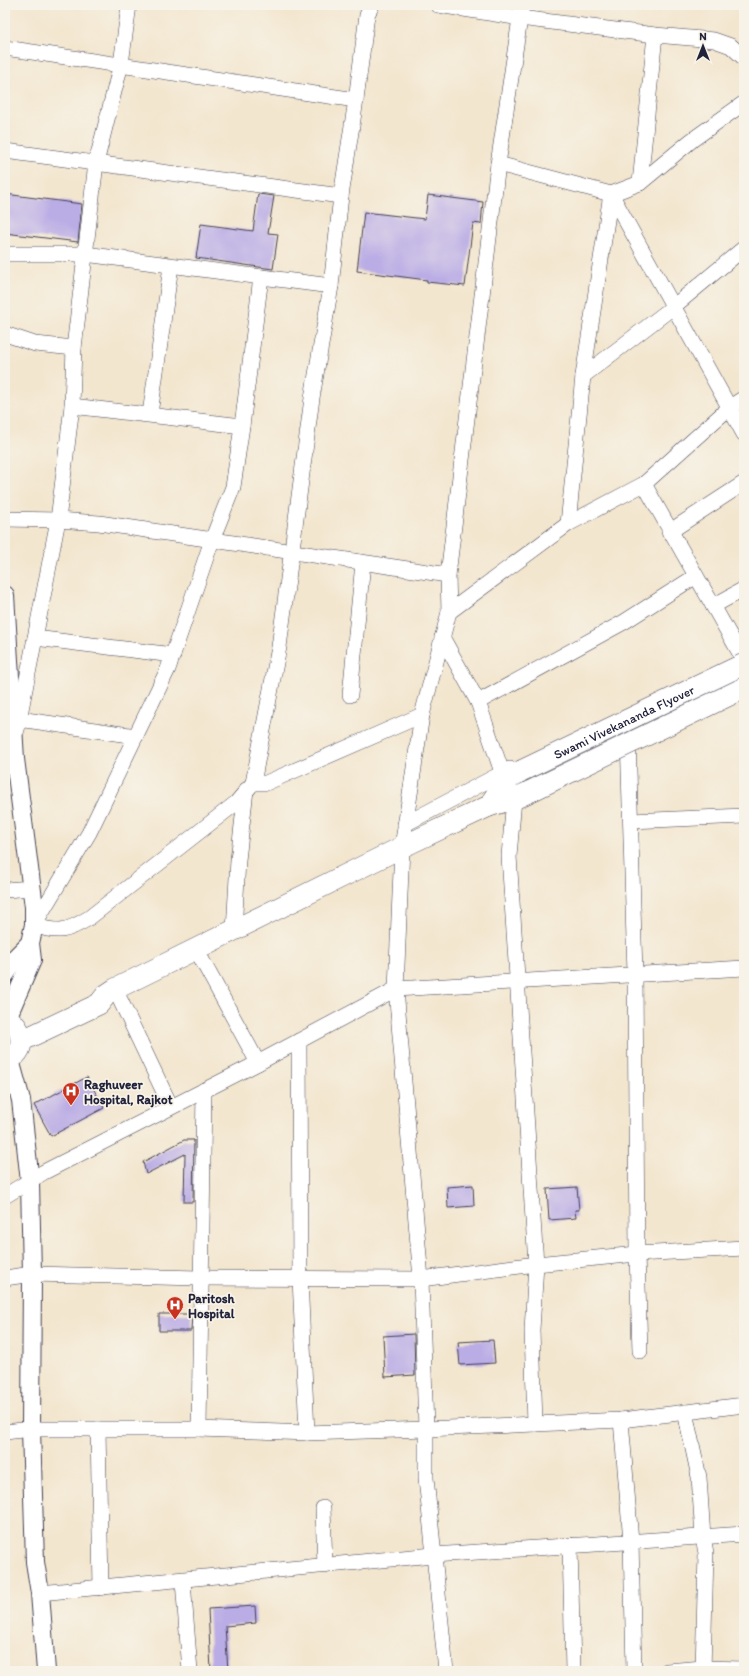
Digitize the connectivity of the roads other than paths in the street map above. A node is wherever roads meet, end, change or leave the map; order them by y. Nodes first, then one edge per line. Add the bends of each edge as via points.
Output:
1 (129, 5) edge
2 (372, 5) edge
3 (438, 5) edge
4 (521, 11) edge
5 (655, 35) junction
6 (5, 48) edge
7 (744, 58) edge
8 (121, 64) junction
9 (356, 100) junction
10 (744, 103) edge
11 (5, 151) edge
12 (96, 163) junction
13 (498, 164) junction
14 (640, 183) junction
15 (611, 194) junction
16 (341, 196) junction
17 (744, 248) edge
18 (5, 254) edge
19 (85, 254) junction
20 (171, 266) junction
21 (261, 277) junction
22 (331, 286) junction
23 (673, 307) junction
24 (5, 334) edge
25 (74, 348) junction
26 (582, 376) junction
27 (744, 398) edge
28 (72, 406) junction
29 (730, 407) junction
30 (150, 414) junction
31 (242, 426) junction
32 (744, 434) edge
33 (744, 483) edge
34 (644, 484) junction
35 (5, 519) edge
36 (58, 520) junction
37 (568, 524) junction
38 (670, 531) junction
39 (212, 540) junction
40 (292, 552) junction
41 (363, 563) junction
42 (448, 575) junction
43 (696, 576) junction
44 (744, 589) edge
45 (5, 595) edge
46 (713, 606) junction
47 (449, 612) junction
48 (442, 637) junction
49 (35, 638) junction
50 (173, 655) junction
51 (743, 658) edge
52 (744, 688) edge
53 (350, 695) dead end
54 (478, 702) junction
55 (627, 711) junction
56 (422, 715) junction
57 (19, 719) junction
58 (136, 736) junction
59 (12, 755) edge
60 (509, 775) junction
61 (250, 787) junction
62 (523, 795) junction
63 (489, 806) junction
64 (744, 816) edge
65 (631, 821) junction
66 (405, 824) junction
67 (402, 847) junction
68 (32, 888) junction
69 (5, 890) edge
70 (34, 925) junction
71 (234, 931) junction
72 (30, 943) junction
73 (196, 949) junction
74 (744, 968) edge
75 (634, 974) junction
76 (5, 975) edge
77 (517, 982) junction
78 (396, 989) junction
79 (110, 992) junction
80 (13, 1027) edge
81 (299, 1041) junction
82 (7, 1060) edge
83 (258, 1063) junction
84 (204, 1090) junction
85 (171, 1107) junction
86 (30, 1182) junction
87 (5, 1196) edge
88 (744, 1248) edge
89 (637, 1254) junction
90 (536, 1264) junction
91 (32, 1274) junction
92 (5, 1278) edge
93 (200, 1278) junction
94 (300, 1278) junction
95 (421, 1279) junction
96 (640, 1350) dead end
97 (744, 1405) edge
98 (685, 1412) junction
99 (621, 1420) junction
100 (535, 1424) junction
101 (31, 1429) junction
102 (98, 1429) junction
103 (199, 1429) junction
104 (426, 1429) junction
105 (5, 1432) edge
106 (307, 1433) junction
107 (323, 1508) dead end
108 (744, 1534) edge
109 (703, 1537) junction
110 (631, 1541) junction
111 (570, 1545) junction
112 (433, 1555) junction
113 (325, 1566) junction
114 (183, 1581) junction
115 (101, 1588) junction
116 (40, 1593) junction
117 (744, 1669) edge
118 (703, 1670) edge
119 (46, 1671) edge
120 (190, 1671) edge
121 (446, 1671) edge
122 (573, 1671) edge
123 (634, 1671) edge
124 (667, 1671) edge

1 - 8 street
2 - 9 street via 367,15
3 - 4 street
4 - 5 street
4 - 13 street
5 - 7 street via 714,40 732,46
5 - 14 street
6 - 8 street
8 - 9 street
8 - 12 street
9 - 16 street
10 - 14 street via 692,140
11 - 12 street
12 - 16 street
12 - 19 street
13 - 15 street
13 - 42 street
14 - 15 street
15 - 23 street
15 - 26 street
16 - 22 street
17 - 23 street
18 - 19 street
19 - 20 street
19 - 25 street
20 - 21 street
20 - 30 street
21 - 22 street
21 - 31 street
22 - 40 street via 312,398
23 - 26 street
23 - 29 street
24 - 25 street via 35,344
25 - 28 street
26 - 37 street
27 - 29 street
28 - 30 street
28 - 36 street
29 - 32 street
29 - 34 street
30 - 31 street
31 - 39 street via 233,487
33 - 38 street
34 - 37 street
34 - 38 street
35 - 36 street
36 - 39 street via 99,523
36 - 49 street
37 - 47 street
38 - 43 street
39 - 40 street
39 - 50 street
40 - 41 street
40 - 61 street via 279,646
41 - 42 street
41 - 53 street
42 - 47 street
43 - 46 street
43 - 54 street via 624,622
44 - 46 street
45 - 59 street
46 - 51 street
47 - 48 street
48 - 54 street
48 - 56 street
49 - 50 street
49 - 57 street
50 - 58 street
51 - 55 street
51 - 60 main road, Swami Vivekananda Flyover, bridge
52 - 62 main road, Swami Vivekananda Flyover, bridge
54 - 60 street
55 - 60 street
55 - 65 street
56 - 61 street via 266,783
56 - 66 street
57 - 58 street
57 - 59 street
58 - 70 street via 89,833
59 - 68 street
60 - 62 street
60 - 63 main road
60 - 66 street
61 - 70 street via 236,803 90,918 75,927 61,931
61 - 71 street via 238,860
62 - 63 main road, Swami Vivekananda Flyover
62 - 77 street via 509,856
63 - 67 main road, Swami Vivekananda Flyover
64 - 65 street
65 - 75 street
66 - 67 street
67 - 71 main road, Swami Vivekananda Flyover
67 - 78 street
68 - 69 street
68 - 70 street
70 - 72 street
71 - 73 main road, Swami Vivekananda Flyover
72 - 76 street via 17,956
72 - 80 street via 32,960
73 - 79 main road, Swami Vivekananda Flyover
73 - 83 street
74 - 75 street
75 - 77 street
75 - 89 street
77 - 78 street
77 - 90 street
78 - 81 street
78 - 95 street
79 - 80 main road, Swami Vivekananda Flyover via 99,1004
79 - 85 street
80 - 82 main road via 18,1052
81 - 83 street
81 - 94 street
82 - 86 street via 21,1100
83 - 84 street
84 - 85 street
84 - 93 street
85 - 86 street via 44,1172
86 - 87 street
86 - 91 street
88 - 89 street
89 - 90 street
89 - 96 street
90 - 95 street
90 - 100 street via 532,1330
91 - 92 street
91 - 93 street
91 - 101 street
93 - 94 street
93 - 103 street
94 - 95 street
94 - 106 street
95 - 104 street
97 - 98 street
98 - 99 street
98 - 109 street via 699,1477
99 - 100 street
99 - 110 street
100 - 104 street
101 - 102 street
101 - 105 street
101 - 116 street via 35,1562
102 - 103 street
102 - 115 street
103 - 106 street
104 - 106 street
104 - 112 street via 426,1478
107 - 113 street
108 - 109 street
109 - 110 street
109 - 118 street via 706,1553
110 - 111 street
110 - 123 street
111 - 112 street
111 - 122 street
112 - 113 street
112 - 121 street
113 - 114 street
114 - 115 street
114 - 120 street
115 - 116 street
116 - 119 street
117 - 118 street
118 - 124 street

